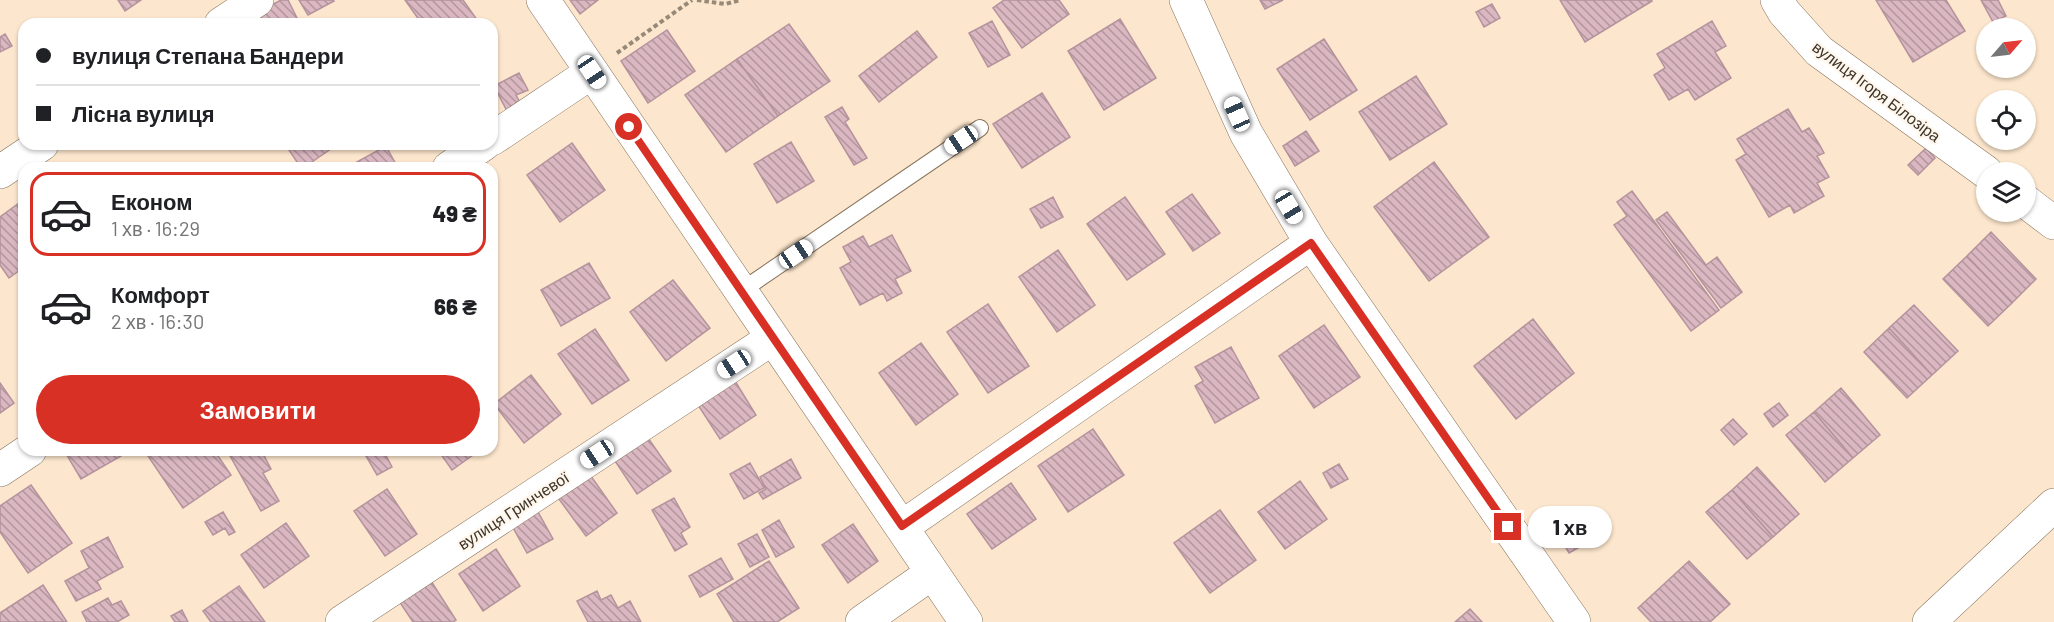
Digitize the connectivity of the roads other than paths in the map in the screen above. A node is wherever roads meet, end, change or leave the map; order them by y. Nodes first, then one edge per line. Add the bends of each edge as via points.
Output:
1 (256, 0) edge
2 (543, 0) edge
3 (1186, 0) edge
4 (1777, 0) edge
5 (230, 18) edge
6 (592, 72) junction
7 (980, 128) dead end
8 (498, 135) edge
9 (33, 150) edge
10 (475, 150) edge
11 (458, 162) edge
12 (1976, 165) edge
13 (0, 172) edge
14 (2036, 209) edge
15 (2054, 223) edge
16 (1311, 243) junction
17 (741, 291) junction
18 (773, 338) junction
19 (21, 456) edge
20 (0, 470) edge
21 (2054, 505) edge
22 (902, 526) junction
23 (932, 573) junction
24 (342, 622) edge
25 (861, 622) edge
26 (966, 622) edge
27 (1574, 622) edge
28 (1929, 622) edge

1 - 5 street
2 - 6 street
3 - 16 street via 1246,133
4 - 12 street, вулиця Ігоря Білозіра via 1819,51
6 - 8 street
6 - 17 street
7 - 17 lane
9 - 13 street
10 - 11 street
14 - 15 street
16 - 22 street
16 - 27 street
17 - 18 street
18 - 22 street
18 - 24 street, вулиця Гринчевої
19 - 20 street
21 - 28 street
22 - 23 street
23 - 25 street
23 - 26 street

